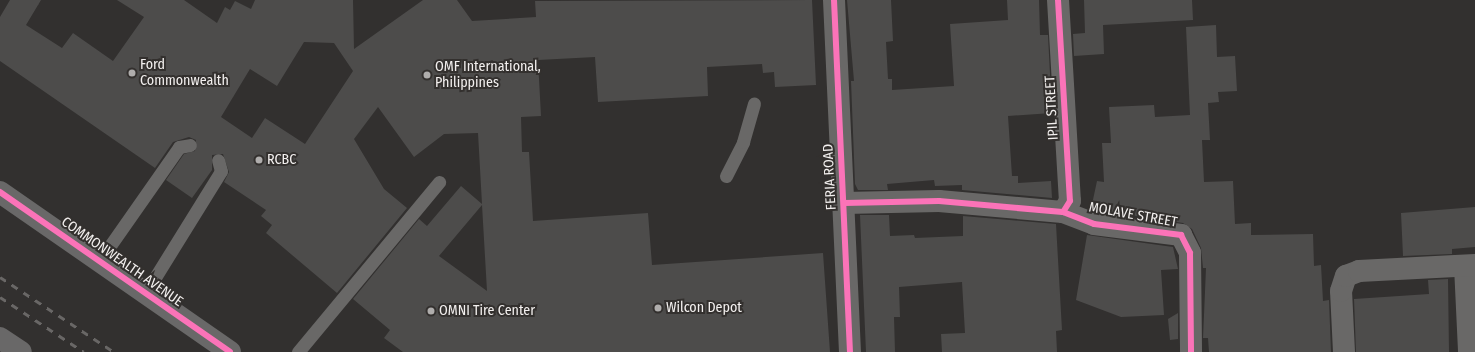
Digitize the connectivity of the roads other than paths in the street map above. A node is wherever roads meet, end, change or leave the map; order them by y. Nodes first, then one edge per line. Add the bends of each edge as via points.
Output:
1 (834, 0) edge
2 (1058, 0) edge
3 (754, 104) dead end
4 (190, 146) dead end
5 (218, 160) dead end
6 (726, 176) dead end
7 (438, 182) dead end
8 (0, 192) edge
9 (844, 203) junction
10 (1063, 212) junction
11 (100, 260) junction
12 (1470, 266) edge
13 (146, 292) junction
14 (0, 338) edge
15 (21, 352) edge
16 (230, 352) edge
17 (298, 352) edge
18 (850, 352) edge
19 (1191, 352) edge
20 (1344, 352) edge
21 (1469, 352) edge

1 - 9 street, FERIA ROAD
2 - 10 street, IPIL STREET via 1070,201
3 - 6 lane via 743,142
4 - 11 lane via 179,147
5 - 13 lane via 222,170
7 - 17 lane
8 - 11 main road, COMMONWEALTH AVENUE
9 - 10 street, MOLAVE STREET via 938,201
9 - 18 street, FERIA ROAD
10 - 19 street, MOLAVE STREET via 1094,224 1182,235 1190,253
11 - 13 main road, COMMONWEALTH AVENUE
12 - 20 street via 1359,271 1346,276 1340,291
12 - 21 street
13 - 16 main road, COMMONWEALTH AVENUE
14 - 15 main road

